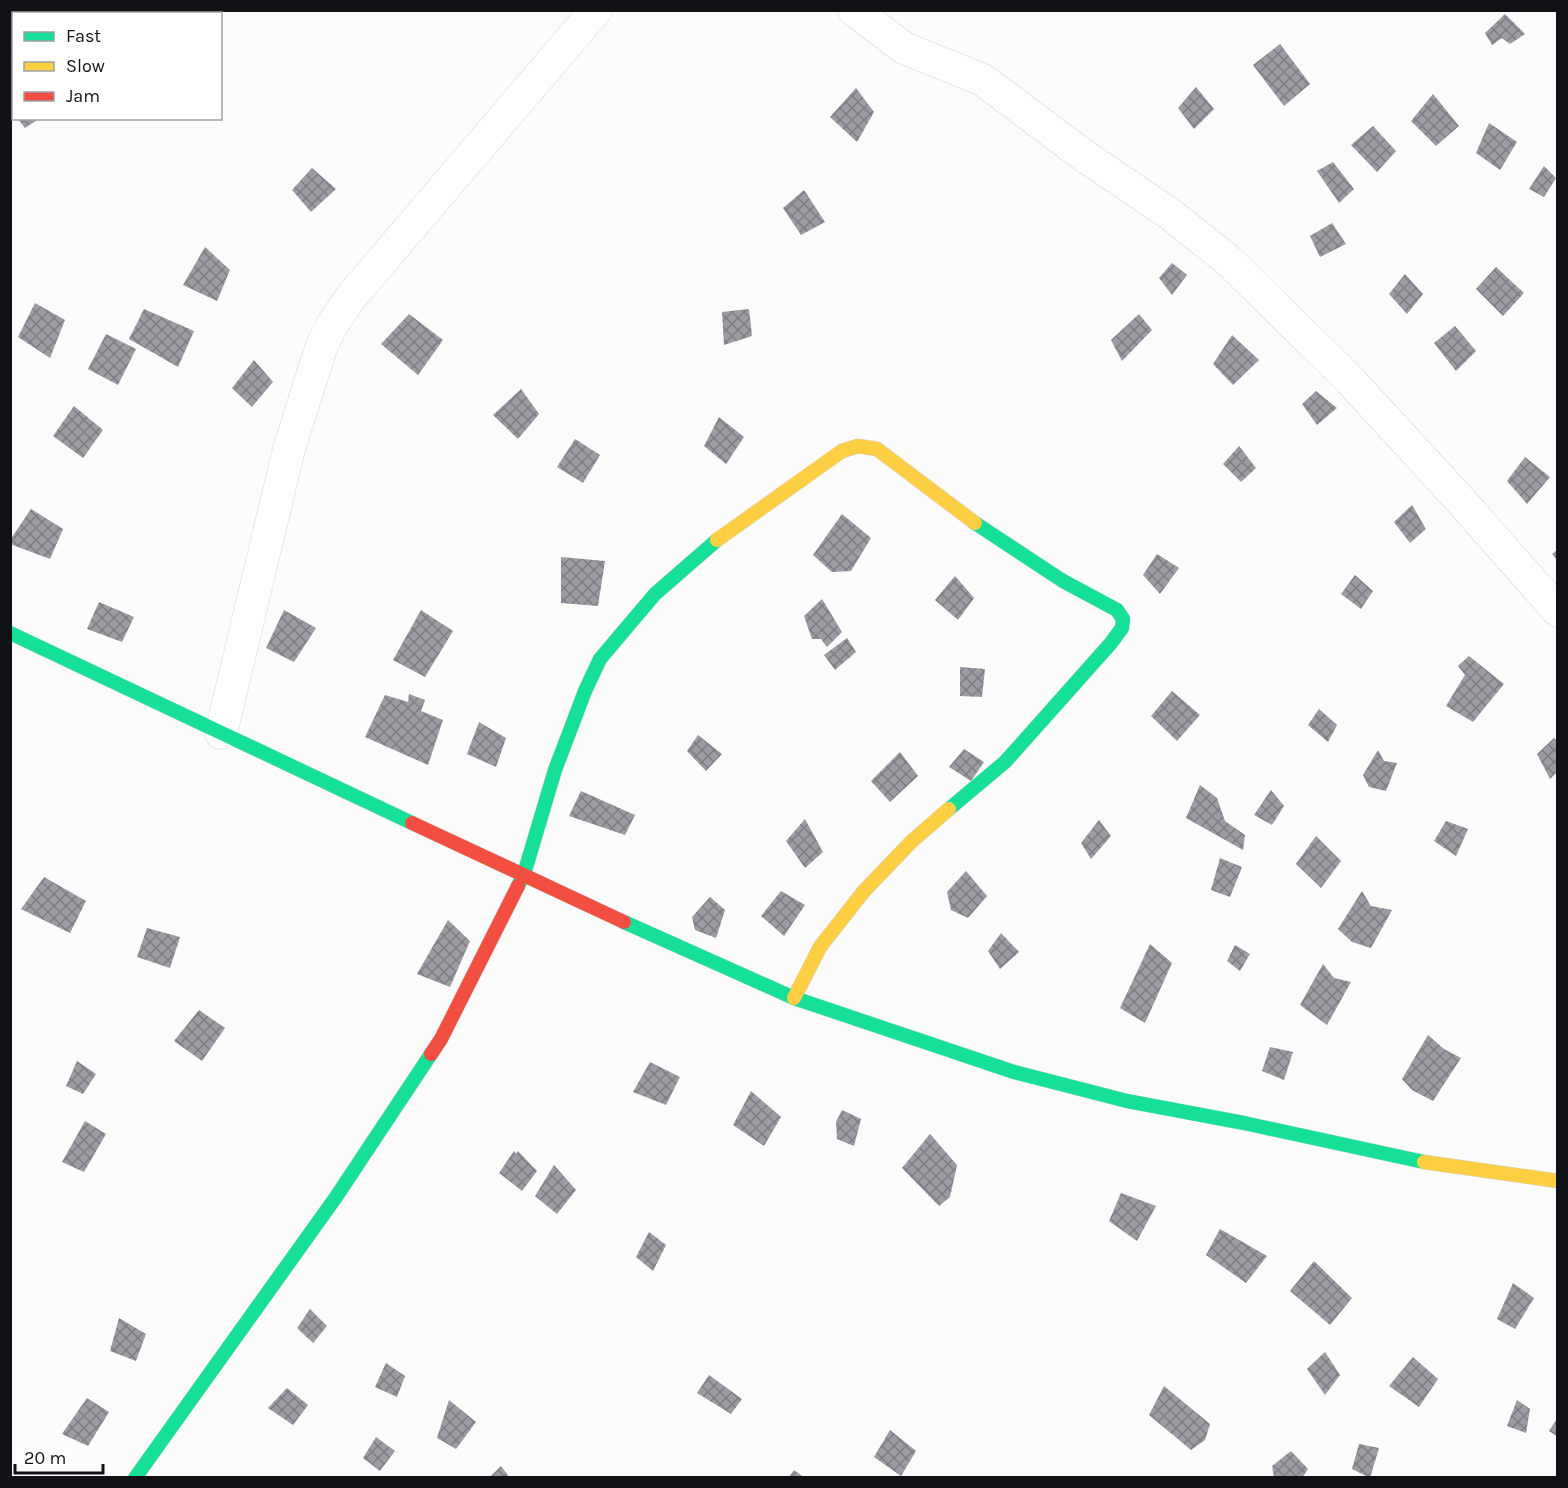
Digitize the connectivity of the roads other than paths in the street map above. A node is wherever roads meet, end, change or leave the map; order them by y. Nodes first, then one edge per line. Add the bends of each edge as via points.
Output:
1 (596, 10) edge
2 (854, 10) edge
3 (1557, 611) edge
4 (10, 633) edge
5 (221, 733) junction
6 (524, 874) junction
7 (794, 998) junction
8 (1557, 1181) edge
9 (135, 1478) edge

1 - 5 street via 351,297 332,325 289,449
2 - 3 street via 904,48 983,80 1229,261 1348,378
4 - 5 street
5 - 6 street
6 - 7 street
6 - 7 street via 555,770 585,691 600,659 624,630 655,594 721,536 842,451 858,446 877,449 996,538 1117,610 1123,619 1122,628 1005,762 912,841 864,891 820,947
6 - 9 street via 441,1039 336,1197
7 - 8 street via 1014,1072 1127,1101 1408,1160

